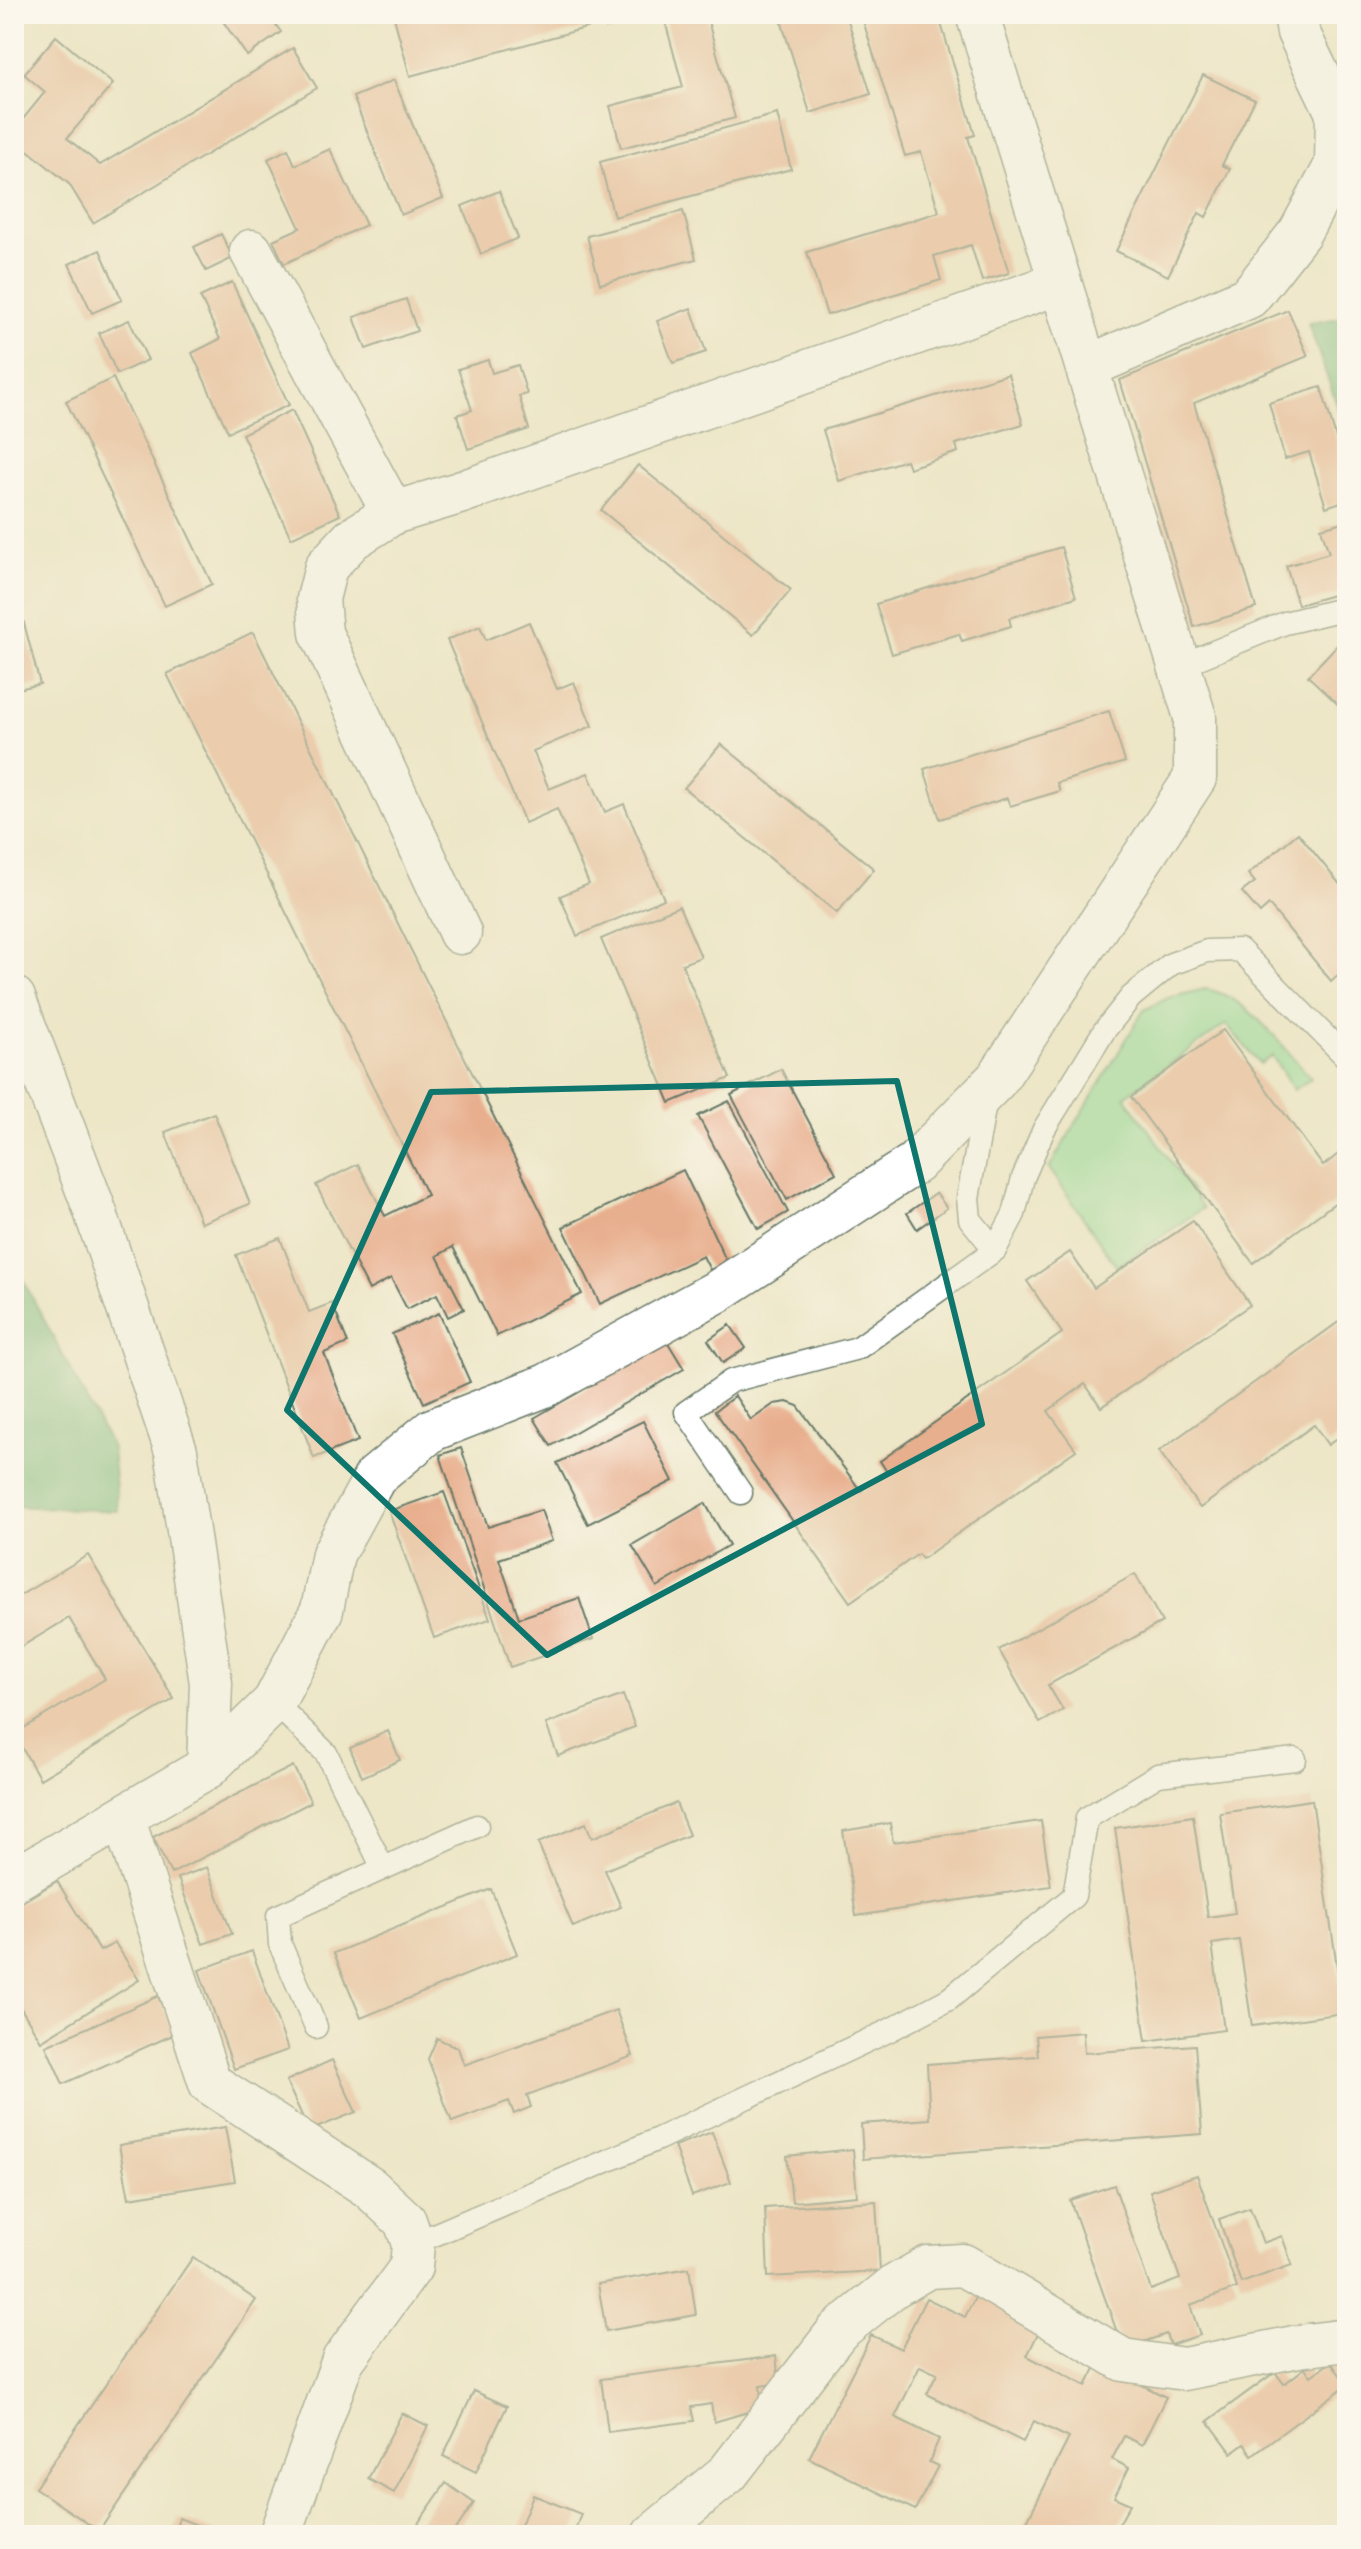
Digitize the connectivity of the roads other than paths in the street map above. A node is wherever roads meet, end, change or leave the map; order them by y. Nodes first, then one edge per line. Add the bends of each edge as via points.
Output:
1 (977, 14) edge
2 (1295, 14) edge
3 (251, 251) dead end
4 (1060, 283) junction
5 (1087, 367) junction
6 (393, 513) junction
7 (1347, 608) edge
8 (1179, 666) junction
9 (460, 933) dead end
10 (14, 998) edge
11 (1347, 1058) edge
12 (988, 1089) junction
13 (995, 1250) junction
14 (741, 1493) dead end
15 (274, 1702) junction
16 (1295, 1759) dead end
17 (208, 1767) junction
18 (123, 1817) junction
19 (477, 1826) dead end
20 (383, 1868) junction
21 (14, 1880) edge
22 (316, 2027) dead end
23 (413, 2244) junction
24 (1347, 2340) edge
25 (280, 2535) edge
26 (653, 2535) edge

1 - 4 street
2 - 5 street via 1298,32 1337,113 1336,165 1300,232 1249,297
3 - 6 street
4 - 5 street
4 - 6 street
5 - 8 street
6 - 9 street via 352,539 326,567 318,599 321,633
7 - 8 lane via 1285,623
8 - 12 street via 1195,717 1195,778
10 - 17 street via 94,1208 176,1451 211,1683
11 - 13 lane via 1240,950 1207,951 1171,964 1131,997 1089,1055 1044,1129 1014,1214
12 - 13 lane via 968,1198 970,1219
12 - 15 street via 915,1163 718,1291 547,1385 432,1430 375,1477 333,1554 322,1610
13 - 14 lane via 858,1348 731,1381 686,1412
15 - 17 street
15 - 20 lane via 326,1753
16 - 23 lane via 1158,1775 1087,1818 1074,1896 949,1999 658,2139
17 - 18 street
18 - 21 street
18 - 23 street via 210,2083 370,2188 405,2221
19 - 20 lane
20 - 22 lane via 278,1916 280,1944
23 - 25 street via 411,2267 343,2360
24 - 26 street via 1184,2369 1123,2360 963,2265 928,2267 838,2331 728,2473

